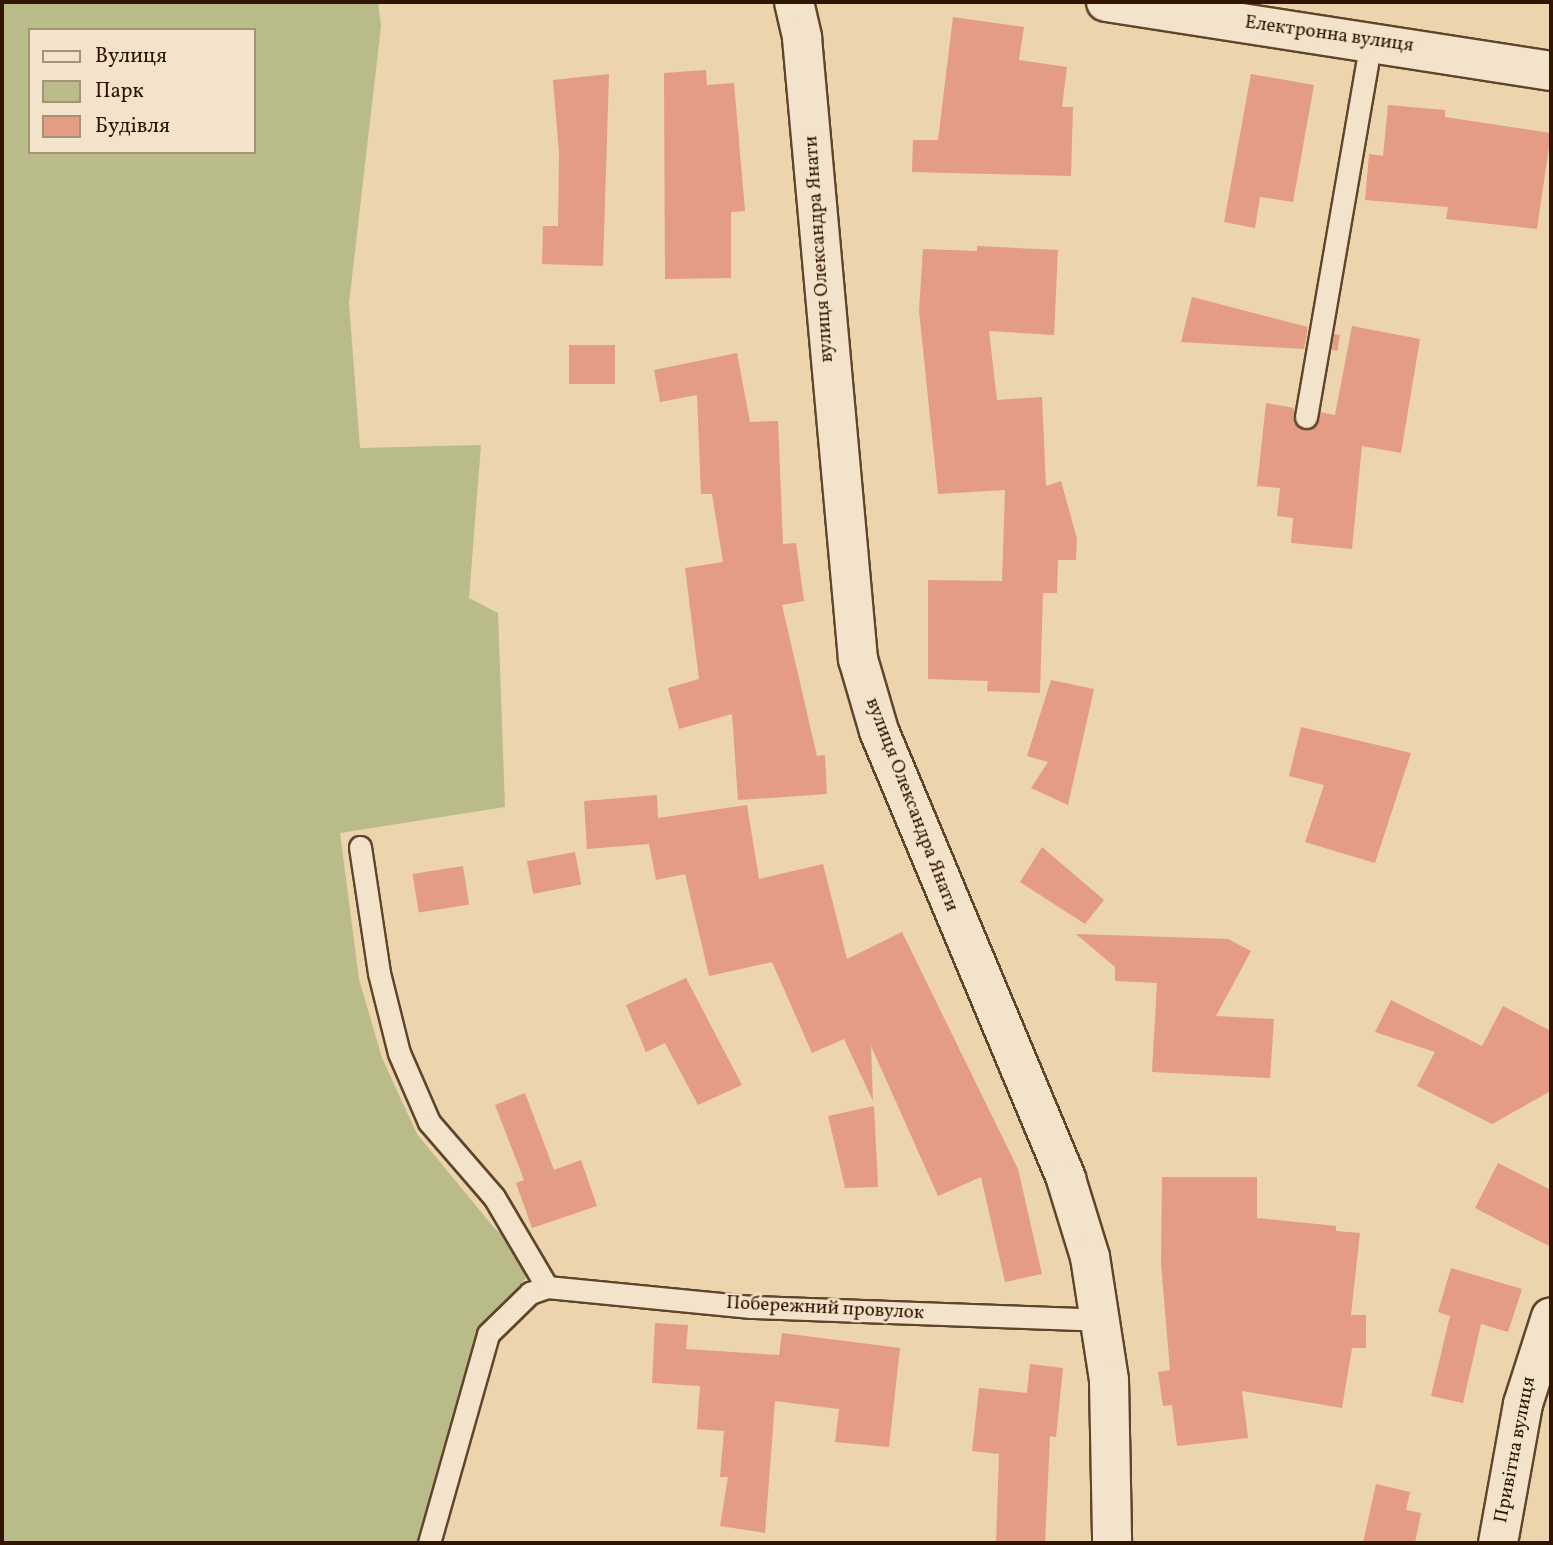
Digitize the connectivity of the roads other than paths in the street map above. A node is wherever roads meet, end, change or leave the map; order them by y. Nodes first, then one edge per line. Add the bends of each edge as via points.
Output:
1 (794, 2) edge
2 (1106, 2) edge
3 (1371, 41) junction
4 (1551, 71) edge
5 (1306, 418) dead end
6 (360, 847) dead end
7 (547, 1287) junction
8 (1551, 1317) edge
9 (1103, 1320) junction
10 (429, 1543) edge
11 (1112, 1543) edge
12 (1498, 1543) edge

1 - 9 street, вулиця Олександра Янати via 804,52 836,462 858,659 878,731 1066,1179
2 - 3 street, Електронна вулиця
3 - 4 street, Електронна вулиця
3 - 5 lane
6 - 7 lane via 379,973 409,1076 429,1122 494,1197
7 - 9 lane, Побережний провулок via 751,1307
7 - 10 lane via 530,1293 488,1334
8 - 12 street, Привітна вулиця via 1523,1404
9 - 11 street, вулиця Олександра Янати

